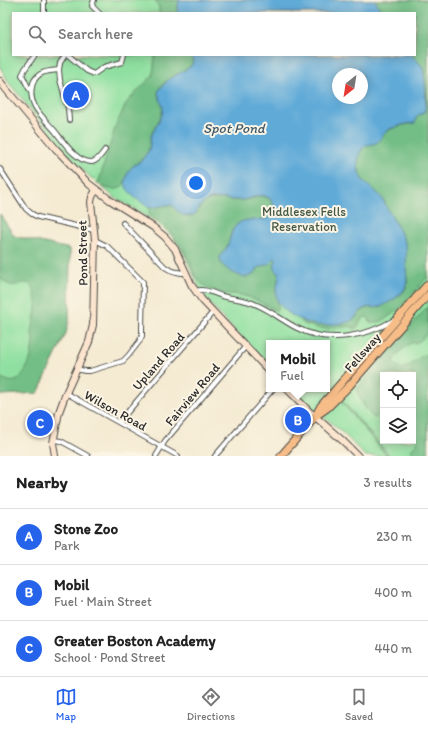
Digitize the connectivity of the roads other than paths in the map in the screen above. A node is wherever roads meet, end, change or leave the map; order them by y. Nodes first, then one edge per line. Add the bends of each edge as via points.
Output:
1 (94, 0) edge
2 (44, 1) edge
3 (44, 12) edge
4 (98, 12) edge
5 (34, 56) edge
6 (66, 56) edge
7 (68, 56) edge
8 (124, 56) edge
9 (59, 70) junction
10 (0, 81) edge
11 (31, 91) junction
12 (70, 120) dead end
13 (106, 150) dead end
14 (0, 169) edge
15 (96, 190) junction
16 (123, 223) dead end
17 (94, 230) junction
18 (95, 240) junction
19 (186, 273) junction
20 (428, 284) edge
21 (196, 291) junction
22 (428, 295) edge
23 (213, 312) junction
24 (399, 316) junction
25 (246, 346) junction
26 (266, 367) edge
27 (76, 369) junction
28 (270, 392) edge
29 (290, 392) edge
30 (66, 393) junction
31 (315, 416) junction
32 (119, 422) junction
33 (54, 440) junction
34 (161, 446) junction
35 (55, 456) edge
36 (88, 456) edge
37 (156, 456) edge
38 (178, 456) edge
39 (215, 456) edge
40 (281, 456) edge
41 (358, 456) edge

1 - 4 street via 92,6
2 - 3 street
5 - 11 street via 22,76 26,87
6 - 9 street via 60,63
7 - 8 street via 94,74 104,67 122,62
9 - 11 street via 39,74
9 - 12 street
10 - 15 main road via 56,149
11 - 13 street via 37,110 76,156 92,162
14 - 17 street via 32,214
15 - 17 main road, Pond Street via 91,200
15 - 19 main road via 163,234 175,249
16 - 19 street via 167,268 176,273
17 - 18 main road, Pond Street
18 - 27 main road, Pond Street via 93,325 89,342
18 - 27 street via 107,246 144,283 142,336 123,361 90,371
19 - 21 main road
20 - 24 main road, Fellsway
21 - 23 main road
21 - 24 street via 204,290 249,301 300,330 327,338 366,332
22 - 31 main road, Fellsway via 344,392
23 - 25 main road
23 - 32 street, Upland Road
24 - 31 main road, Fellsway
25 - 26 main road
25 - 34 street, Fairview Road
27 - 30 main road, Pond Street
28 - 39 street
29 - 31 main road
30 - 32 street, Wilson Road
30 - 33 main road, Pond Street via 59,412
31 - 40 main road
31 - 41 main road
32 - 34 street, Wilson Road
33 - 35 main road, Pond Street
33 - 36 street via 61,441
34 - 37 street, Fairview Road
34 - 38 street, Wilson Road

